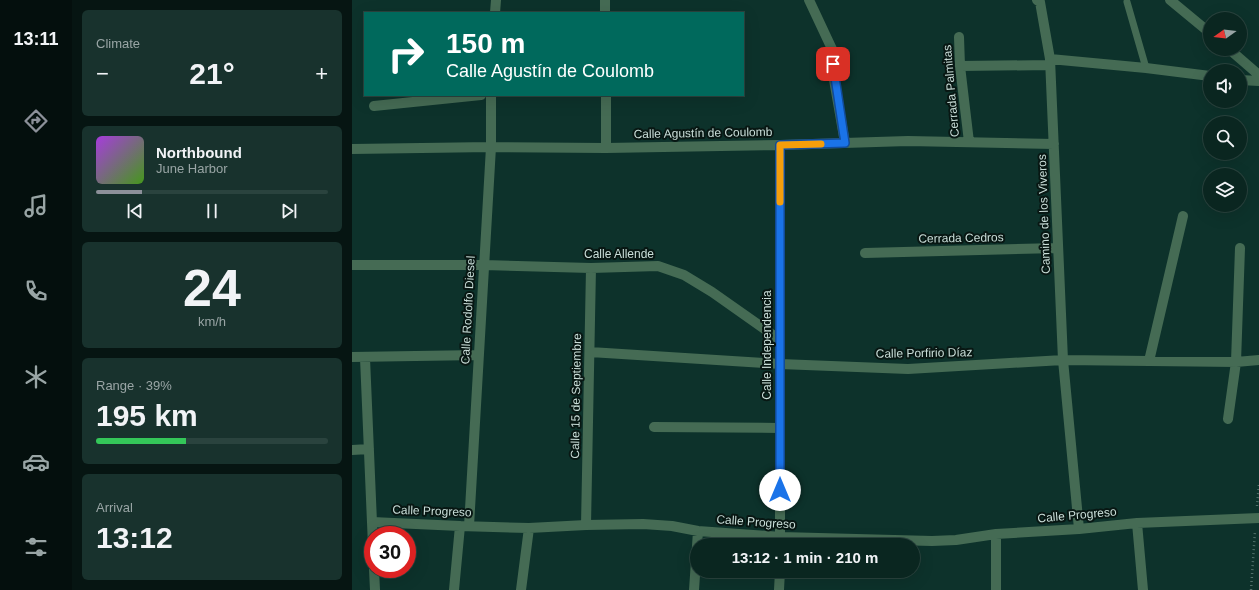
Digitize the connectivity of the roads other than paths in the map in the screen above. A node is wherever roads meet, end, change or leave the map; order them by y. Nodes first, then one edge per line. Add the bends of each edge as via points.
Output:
1 (496, 0) edge
2 (605, 0) edge
3 (809, 0) edge
4 (1037, 0) edge
5 (1170, 0) edge
6 (1127, 2) dead end
7 (495, 12) edge
8 (605, 12) edge
9 (1203, 27) edge
10 (959, 37) dead end
11 (1237, 56) edge
12 (1050, 62) junction
13 (960, 66) junction
14 (1146, 68) junction
15 (1259, 74) edge
16 (1203, 75) edge
17 (1247, 80) edge
18 (1259, 81) edge
19 (471, 96) edge
20 (491, 96) edge
21 (606, 96) edge
22 (374, 106) dead end
23 (969, 142) junction
24 (845, 143) junction
25 (1054, 144) junction
26 (780, 145) junction
27 (491, 147) junction
28 (606, 148) junction
29 (352, 150) edge
30 (1183, 216) dead end
31 (1058, 248) junction
32 (1240, 248) dead end
33 (865, 253) dead end
34 (352, 265) edge
35 (484, 265) junction
36 (592, 268) junction
37 (780, 340) junction
38 (590, 352) junction
39 (479, 355) junction
40 (352, 357) edge
41 (365, 358) junction
42 (1064, 360) junction
43 (1259, 360) edge
44 (1149, 361) junction
45 (1236, 362) junction
46 (780, 364) junction
47 (1228, 419) dead end
48 (654, 427) dead end
49 (780, 428) junction
50 (369, 449) junction
51 (352, 450) edge
52 (1258, 518) edge
53 (372, 522) junction
54 (1137, 523) junction
55 (586, 525) junction
56 (372, 526) edge
57 (464, 526) junction
58 (529, 528) junction
59 (1078, 529) junction
60 (698, 531) junction
61 (996, 534) junction
62 (755, 538) edge
63 (780, 538) edge
64 (920, 541) edge
65 (374, 578) edge
66 (780, 578) edge
67 (375, 590) edge
68 (454, 590) edge
69 (521, 590) edge
70 (694, 590) edge
71 (779, 590) edge
72 (996, 590) edge
73 (1144, 590) edge

1 - 7 street
2 - 8 street
3 - 24 street via 832,49 834,80
4 - 12 street, Camino de los Viveros via 1040,2
5 - 9 street
6 - 14 lane
10 - 13 street, Cerrada Palmitas
11 - 15 street
12 - 13 street
12 - 14 street
12 - 25 street, Camino de los Viveros
13 - 23 street, Cerrada Palmitas
14 - 16 street
17 - 18 street
19 - 22 street
20 - 27 street, Calle Rodolfo Diesel
21 - 28 street
23 - 24 street, Calle Agustín de Coulomb
23 - 25 street, Calle Agustín de Coulomb
24 - 26 street, Calle Agustín de Coulomb
25 - 31 street, Camino de los Viveros
26 - 28 street, Calle Agustín de Coulomb
26 - 37 street, Calle Independencia
27 - 28 street, Calle Agustín de Coulomb
27 - 29 street, Calle Agustín de Coulomb
27 - 35 street, Calle Rodolfo Diesel
30 - 44 street
31 - 33 street, Cerrada Cedros
31 - 42 street, Camino de los Viveros
32 - 45 street
34 - 35 street, Calle Allende
35 - 36 street, Calle Allende
35 - 39 street, Calle Rodolfo Diesel
36 - 37 street, Calle Allende via 658,266 684,275
36 - 38 street, Calle 15 de Septiembre
37 - 46 street, Calle Independencia
38 - 46 street, Calle Porfirio Díaz
38 - 55 street, Calle 15 de Septiembre
39 - 41 street
39 - 57 street, Calle Rodolfo Diesel
40 - 41 street
41 - 50 street
42 - 44 street, Calle Porfirio Díaz
42 - 46 street, Calle Porfirio Díaz via 908,369
42 - 59 street, Camino de los Viveros
43 - 45 street, Calle Porfirio Díaz
44 - 45 street, Calle Porfirio Díaz
45 - 47 street
46 - 49 street, Calle Independencia
48 - 49 street
49 - 63 street, Calle Independencia
50 - 51 street
50 - 53 street
52 - 54 street, Calle Progreso
53 - 56 street
53 - 57 street, Calle Progreso
54 - 59 street, Calle Progreso
54 - 73 street
55 - 58 street, Calle Progreso
55 - 60 street, Calle Progreso via 643,524
57 - 58 street, Calle Progreso
57 - 68 street, Calle Rodolfo Diesel
58 - 69 street
59 - 61 street, Calle Progreso
60 - 62 street, Calle Progreso
60 - 70 street
61 - 64 street, Calle Progreso via 956,540
61 - 72 street
65 - 67 street
66 - 71 street

